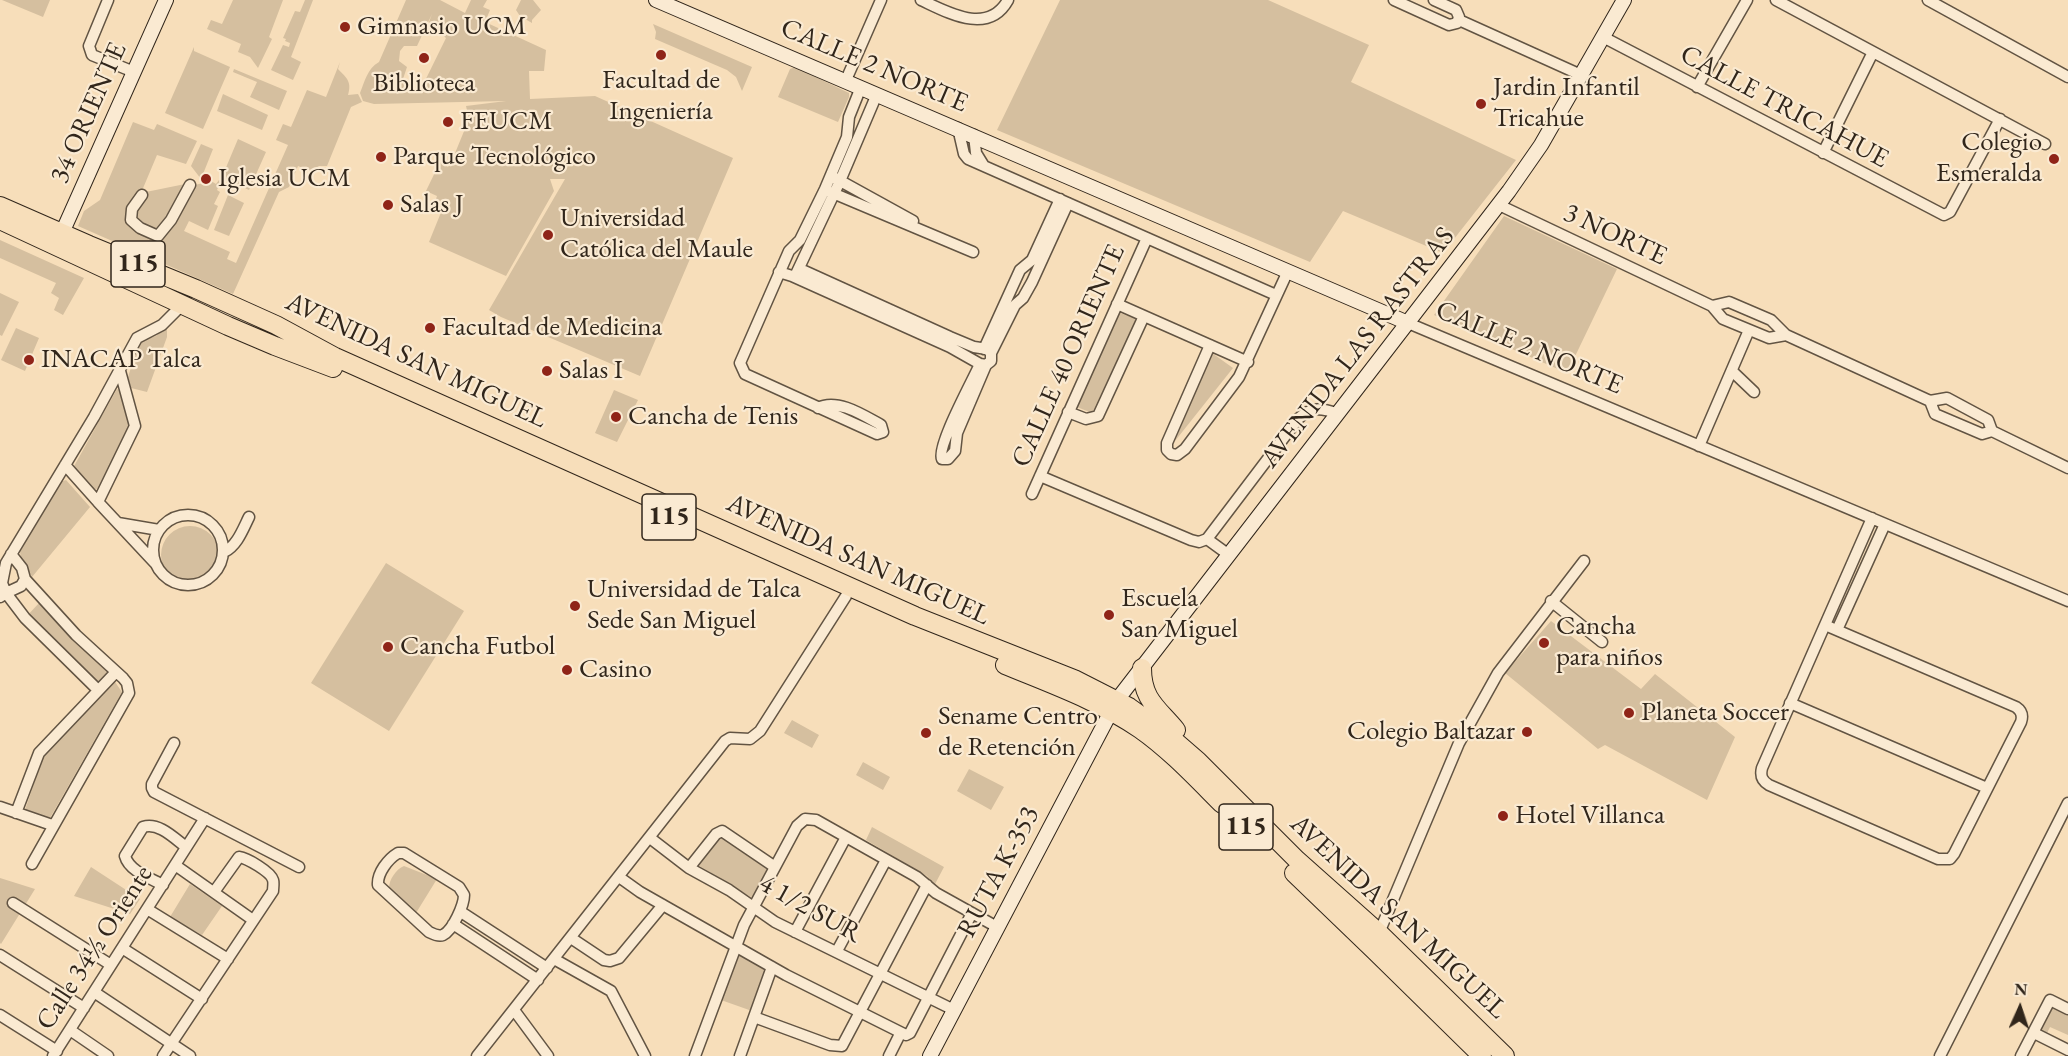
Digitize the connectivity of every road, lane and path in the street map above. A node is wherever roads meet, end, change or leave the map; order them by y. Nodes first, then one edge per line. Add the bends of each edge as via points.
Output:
1 (108, 0) edge
2 (166, 0) edge
3 (658, 0) edge
4 (881, 0) edge
5 (921, 0) edge
6 (1008, 0) edge
7 (1395, 0) edge
8 (1434, 0) edge
9 (1624, 0) edge
10 (1747, 0) edge
11 (1776, 0) edge
12 (1928, 0) edge
13 (1459, 20) junction
14 (1603, 37) junction
15 (1873, 52) junction
16 (134, 72) junction
17 (1581, 75) junction
18 (2068, 76) edge
19 (846, 80) junction
20 (861, 87) junction
21 (1697, 87) junction
22 (877, 94) junction
23 (2000, 119) junction
24 (958, 128) junction
25 (974, 135) junction
26 (2045, 144) dead end
27 (1823, 153) junction
28 (984, 166) junction
29 (835, 178) junction
30 (190, 185) dead end
31 (829, 191) junction
32 (142, 195) dead end
33 (1064, 201) junction
34 (1498, 205) junction
35 (0, 206) edge
36 (0, 220) edge
37 (919, 229) junction
38 (807, 238) junction
39 (1147, 238) junction
40 (59, 239) junction
41 (973, 252) dead end
42 (1288, 271) junction
43 (779, 272) junction
44 (796, 272) junction
45 (196, 289) junction
46 (1276, 295) junction
47 (1117, 304) junction
48 (182, 305) junction
49 (1712, 306) junction
50 (238, 308) junction
51 (1144, 315) junction
52 (1408, 323) junction
53 (228, 326) junction
54 (1749, 330) junction
55 (1786, 335) junction
56 (1210, 345) junction
57 (985, 350) junction
58 (1248, 362) junction
59 (981, 364) junction
60 (120, 371) junction
61 (1732, 371) junction
62 (1754, 392) dead end
63 (1930, 401) junction
64 (818, 408) junction
65 (1068, 412) junction
66 (1338, 414) junction
67 (1992, 431) junction
68 (1699, 446) junction
69 (65, 465) junction
70 (2068, 468) edge
71 (1040, 476) junction
72 (1032, 494) dead end
73 (98, 502) junction
74 (249, 517) dead end
75 (1872, 518) junction
76 (118, 523) junction
77 (1884, 524) junction
78 (159, 530) junction
79 (1208, 539) junction
80 (224, 552) junction
81 (1229, 555) junction
82 (10, 556) junction
83 (1584, 561) dead end
84 (155, 563) junction
85 (25, 579) junction
86 (3, 595) edge
87 (846, 596) junction
88 (1551, 601) junction
89 (2068, 601) edge
90 (1825, 625) junction
91 (1837, 630) junction
92 (1602, 642) dead end
93 (1142, 668) junction
94 (116, 672) junction
95 (98, 690) junction
96 (1790, 703) junction
97 (1114, 705) junction
98 (174, 743) dead end
99 (1198, 761) junction
100 (1987, 788) junction
101 (2068, 803) edge
102 (0, 807) edge
103 (16, 813) junction
104 (205, 818) junction
105 (2064, 818) edge
106 (52, 825) junction
107 (846, 837) junction
108 (650, 838) junction
109 (186, 847) junction
110 (886, 860) junction
111 (32, 864) dead end
112 (175, 865) junction
113 (299, 867) dead end
114 (775, 867) junction
115 (689, 868) junction
116 (619, 877) junction
117 (162, 885) junction
118 (927, 885) junction
119 (214, 892) junction
120 (13, 903) dead end
121 (663, 905) junction
122 (753, 907) junction
123 (147, 909) junction
124 (460, 912) junction
125 (972, 913) junction
126 (253, 920) junction
127 (453, 924) junction
128 (997, 927) junction
129 (795, 932) junction
130 (572, 938) junction
131 (1377, 942) junction
132 (735, 946) junction
133 (122, 948) junction
134 (837, 951) junction
135 (0, 955) edge
136 (228, 959) junction
137 (551, 964) junction
138 (111, 965) junction
139 (772, 967) junction
140 (881, 973) junction
141 (538, 980) junction
142 (94, 992) junction
143 (928, 997) junction
144 (202, 999) junction
145 (84, 1008) junction
146 (2068, 1009) edge
147 (514, 1010) junction
148 (954, 1010) junction
149 (861, 1013) junction
150 (0, 1015) edge
151 (754, 1017) junction
152 (70, 1030) junction
153 (2034, 1033) junction
154 (900, 1034) junction
155 (173, 1044) junction
156 (2068, 1050) edge
157 (55, 1053) edge
158 (108, 1056) edge
159 (163, 1056) edge
160 (190, 1056) edge
161 (477, 1056) edge
162 (547, 1056) edge
163 (645, 1056) edge
164 (695, 1056) edge
165 (740, 1056) edge
166 (889, 1056) edge
167 (930, 1056) edge
168 (1482, 1056) edge
169 (1505, 1056) edge
170 (1940, 1056) edge
171 (2021, 1056) edge

1 - 16 street via 89,51
2 - 16 main road, 34 ORIENTE
3 - 19 main road, CALLE 2 NORTE
4 - 19 street
5 - 6 street via 974,19 990,17
7 - 13 street via 1449,25
8 - 13 street via 1456,10
9 - 14 main road, AVENIDA LAS RASTRAS
10 - 21 street
11 - 15 street
12 - 18 street
13 - 17 street
14 - 17 main road, AVENIDA LAS RASTRAS
14 - 21 street, CALLE TRICAHUE
15 - 23 street
15 - 27 street
16 - 40 main road, 34 ORIENTE
17 - 34 main road, AVENIDA LAS RASTRAS via 1541,145
19 - 20 main road, CALLE 2 NORTE
20 - 22 main road, CALLE 2 NORTE
20 - 29 street via 849,117
21 - 27 street, CALLE TRICAHUE
22 - 24 main road, CALLE 2 NORTE
22 - 29 street
23 - 26 street
23 - 27 street, CALLE TRICAHUE via 1950,212 1944,216
24 - 25 main road, CALLE 2 NORTE
24 - 28 street via 966,157
25 - 28 street, CALLE 2 NORTE via 976,153
25 - 42 main road, CALLE 2 NORTE
28 - 33 street
29 - 31 street
29 - 37 street via 906,216
30 - 32 street via 158,236 130,220
31 - 37 street
31 - 38 street
33 - 39 street
33 - 57 street via 1035,253 1017,276
33 - 57 street via 1032,282
34 - 49 street, 3 NORTE
34 - 52 main road, AVENIDA LAS RASTRAS
35 - 40 highway, AVENIDA SAN MIGUEL / 115
36 - 40 highway, AVENIDA SAN MIGUEL / 115
37 - 41 street
38 - 43 street via 789,251
38 - 44 street
39 - 46 street
39 - 47 street, CALLE 40 ORIENTE
40 - 45 highway, AVENIDA SAN MIGUEL / 115
40 - 48 highway, AVENIDA SAN MIGUEL / 115
42 - 46 street
42 - 52 main road, CALLE 2 NORTE
43 - 44 street
43 - 64 street via 741,367 745,374
44 - 57 street
44 - 59 street
45 - 48 highway
45 - 50 highway, AVENIDA SAN MIGUEL / 115
46 - 58 street
47 - 51 street
47 - 65 street, CALLE 40 ORIENTE
48 - 53 highway, AVENIDA SAN MIGUEL / 115
48 - 60 street via 162,325 137,338
49 - 54 street, 3 NORTE via 1723,319
49 - 55 street, 3 NORTE via 1729,302 1771,320
50 - 53 highway
50 - 97 highway, AVENIDA SAN MIGUEL / 115 via 335,357 915,616 1074,679
51 - 56 street
51 - 65 street via 1098,416 1086,419
52 - 66 main road, AVENIDA LAS RASTRAS
52 - 68 street, CALLE 2 NORTE
53 - 87 highway, AVENIDA SAN MIGUEL / 115 via 336,369
54 - 55 street, 3 NORTE via 1769,338
54 - 61 street
55 - 63 street, 3 NORTE
56 - 58 street
56 - 58 street via 1167,443 1173,454 1185,449
57 - 59 street via 991,361
59 - 59 street via 948,431 940,453 942,459 953,454
60 - 69 street
60 - 73 street via 135,426
61 - 62 street
61 - 68 street
63 - 67 street, 3 NORTE via 1935,414 1982,434
63 - 67 street, 3 NORTE via 1947,398 1988,420
64 - 64 street via 877,434 883,432 881,425 838,405
65 - 71 street, CALLE 40 ORIENTE
66 - 79 street via 1318,408 1302,415
66 - 81 main road, AVENIDA LAS RASTRAS
67 - 70 street, 3 NORTE
68 - 75 street, CALLE 2 NORTE
69 - 73 street
69 - 82 street
71 - 72 street, CALLE 40 ORIENTE
71 - 79 street via 1191,540
73 - 76 street
74 - 80 street via 235,544
75 - 77 street, CALLE 2 NORTE
75 - 90 street
76 - 78 street
76 - 84 street
77 - 89 street, CALLE 2 NORTE
77 - 91 street
78 - 80 street via 173,518 200,516 215,526
78 - 84 street via 154,540
79 - 81 street
80 - 84 street via 211,577 194,585 167,578
81 - 93 main road, AVENIDA LAS RASTRAS
82 - 85 street via 22,568
82 - 86 street via 2,583
83 - 88 street
85 - 86 street via 21,586
85 - 94 street
86 - 95 street
87 - 97 highway, AVENIDA SAN MIGUEL / 115
87 - 108 street via 760,731 750,739 726,741
88 - 92 street
88 - 131 street via 1497,673 1459,743
90 - 91 street
90 - 96 street
91 - 100 street via 2020,711 2021,722
93 - 97 main road, AVENIDA LAS RASTRAS
93 - 99 highway via 1142,682 1149,699
94 - 95 street
94 - 106 street via 127,683 128,698
95 - 103 street via 39,753
96 - 100 street
96 - 100 street via 1762,768 1764,781 1938,859 1947,860 1954,854
97 - 99 highway, AVENIDA SAN MIGUEL / 115 via 1160,728
97 - 128 main road, RUTA K-353
97 - 131 highway, AVENIDA SAN MIGUEL / 115
98 - 104 street via 152,788
99 - 131 highway, AVENIDA SAN MIGUEL / 115
101 - 105 street
102 - 103 street
103 - 106 street
104 - 109 street, Calle 34½ Oriente
104 - 113 street
105 - 170 street
106 - 111 street
107 - 110 street
107 - 114 street via 816,820 805,819
107 - 129 street
108 - 115 street, 4 1/2 SUR
108 - 116 street
109 - 112 street, Calle 34½ Oriente
109 - 117 street via 158,827 143,827 125,856 126,862
110 - 118 street
110 - 134 street
112 - 117 street, Calle 34½ Oriente
112 - 119 street
114 - 115 street via 720,831
114 - 122 street
115 - 122 street, 4 1/2 SUR
116 - 121 street
116 - 130 street
117 - 123 street, Calle 34½ Oriente
118 - 125 street
118 - 140 street
119 - 126 street
119 - 126 street via 239,857 272,876 273,891
120 - 138 street
121 - 130 street via 619,958 604,960
121 - 132 street
122 - 129 street, 4 1/2 SUR
122 - 132 street
123 - 133 street, Calle 34½ Oriente
123 - 136 street
124 - 127 street
124 - 127 street via 464,895 459,888 404,853 393,856 377,879 378,885 429,932 442,935
124 - 137 street
125 - 128 street
125 - 143 street
126 - 136 street
127 - 141 street
128 - 148 main road, RUTA K-353
129 - 134 street, 4 1/2 SUR
130 - 137 street
131 - 168 highway, AVENIDA SAN MIGUEL / 115
131 - 169 highway, AVENIDA SAN MIGUEL / 115
132 - 139 street
132 - 164 street
133 - 138 street, Calle 34½ Oriente
133 - 144 street
134 - 140 street, 4 1/2 SUR
135 - 145 street
136 - 144 street
137 - 141 street
137 - 163 street via 611,991
138 - 142 street, Calle 34½ Oriente
139 - 149 street
139 - 151 street
140 - 143 street, 4 1/2 SUR
140 - 149 street
141 - 147 street
142 - 145 street, Calle 34½ Oriente
142 - 155 street
143 - 148 street, 4 1/2 SUR
143 - 154 street via 910,1032
144 - 155 street
145 - 152 street, Calle 34½ Oriente
146 - 153 street via 2050,1000
147 - 161 street
147 - 162 street
148 - 167 main road, RUTA K-353
149 - 151 street via 842,1046
149 - 154 street
150 - 157 street
151 - 165 street
152 - 157 street, Calle 34½ Oriente
152 - 158 street
153 - 156 street
153 - 171 street
154 - 166 street
155 - 159 street
155 - 160 street

